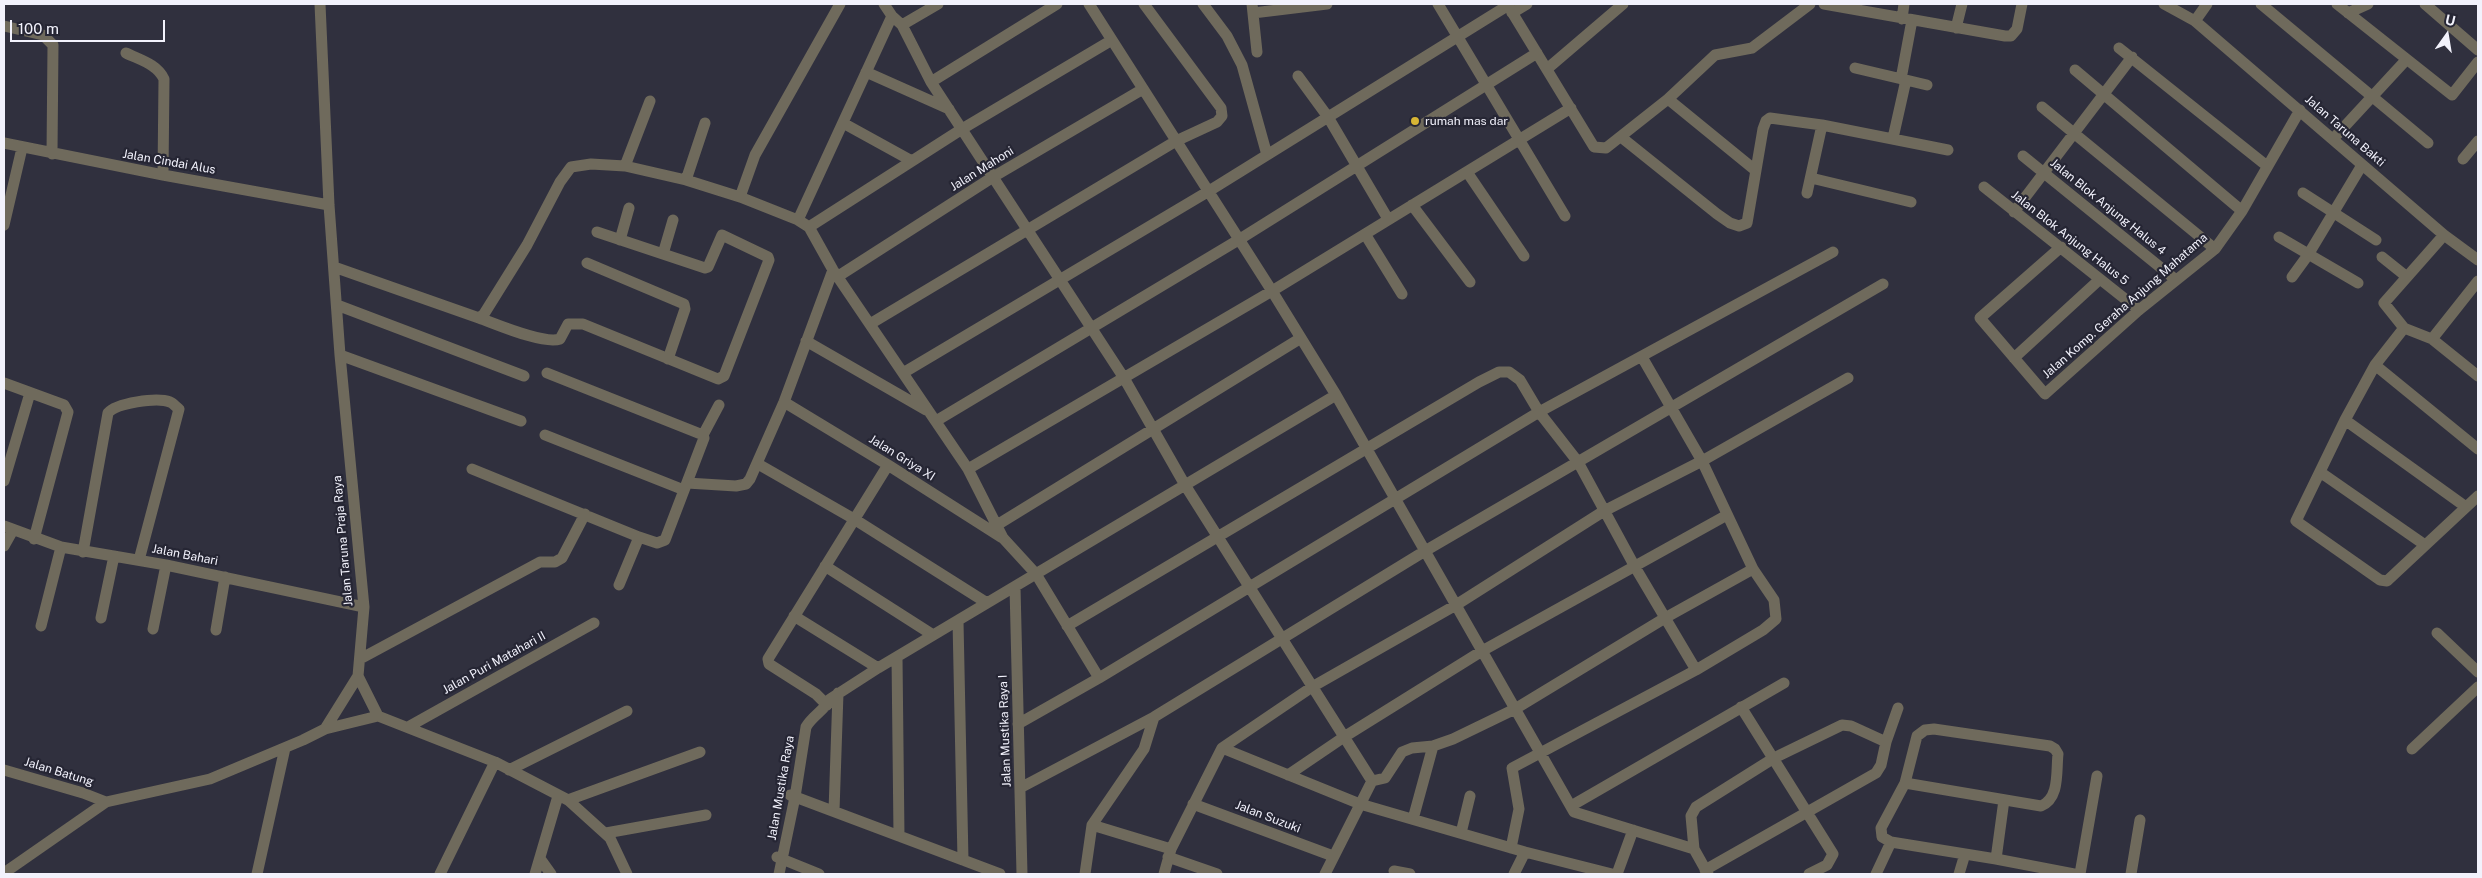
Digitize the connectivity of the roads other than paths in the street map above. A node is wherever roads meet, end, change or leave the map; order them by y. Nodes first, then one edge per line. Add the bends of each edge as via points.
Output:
1 (320, 4) edge
2 (840, 4) edge
3 (884, 4) edge
4 (938, 4) edge
5 (1057, 4) edge
6 (1089, 4) edge
7 (1144, 4) edge
8 (1203, 4) edge
9 (1327, 4) edge
10 (1438, 4) edge
11 (1527, 4) edge
12 (1623, 4) edge
13 (1810, 4) edge
14 (1824, 4) edge
15 (1904, 4) edge
16 (1962, 4) edge
17 (2022, 4) edge
18 (2164, 4) edge
19 (2206, 4) edge
20 (2261, 4) edge
21 (2337, 4) edge
22 (2368, 4) edge
23 (2426, 4) edge
24 (1844, 6) edge
25 (1509, 7) edge
26 (1253, 9) edge
27 (2348, 13) junction
28 (892, 16) junction
29 (1907, 19) junction
30 (2195, 21) junction
31 (4, 26) edge
32 (902, 26) junction
33 (1956, 28) junction
34 (1457, 37) junction
35 (1112, 40) junction
36 (2119, 48) dead end
37 (2478, 50) edge
38 (1257, 52) dead end
39 (126, 53) dead end
40 (1537, 53) junction
41 (2132, 57) junction
42 (2406, 60) junction
43 (2478, 62) edge
44 (1855, 68) dead end
45 (1547, 69) junction
46 (2075, 70) dead end
47 (866, 72) junction
48 (1298, 76) dead end
49 (1903, 79) junction
50 (931, 82) junction
51 (1927, 85) dead end
52 (1485, 86) junction
53 (1143, 89) junction
54 (2103, 94) junction
55 (2372, 94) junction
56 (1668, 99) junction
57 (650, 101) dead end
58 (2042, 107) dead end
59 (1571, 108) junction
60 (949, 109) junction
61 (2300, 110) junction
62 (1328, 117) junction
63 (704, 123) dead end
64 (842, 123) junction
65 (1822, 125) junction
66 (962, 129) junction
67 (2075, 133) junction
68 (1621, 137) junction
69 (1892, 138) junction
70 (2333, 139) junction
71 (1518, 140) junction
72 (1176, 141) junction
73 (2478, 141) edge
74 (4, 143) edge
75 (2428, 143) dead end
76 (22, 148) junction
77 (1948, 150) dead end
78 (52, 154) junction
79 (1267, 155) junction
80 (2022, 156) dead end
81 (2463, 158) dead end
82 (912, 161) junction
83 (2362, 164) junction
84 (1358, 165) junction
85 (625, 166) junction
86 (2267, 166) junction
87 (1755, 170) junction
88 (1467, 172) junction
89 (2045, 173) junction
90 (162, 175) junction
91 (993, 177) junction
92 (1811, 178) junction
93 (686, 180) junction
94 (1984, 187) dead end
95 (1209, 191) junction
96 (1807, 193) dead end
97 (2303, 193) dead end
98 (740, 197) junction
99 (1911, 202) dead end
100 (329, 205) junction
101 (1412, 205) junction
102 (629, 208) dead end
103 (2242, 211) junction
104 (2014, 212) junction
105 (2335, 212) junction
106 (1565, 216) dead end
107 (673, 220) dead end
108 (798, 220) junction
109 (1388, 220) junction
110 (4, 225) edge
111 (809, 227) junction
112 (1027, 229) junction
113 (597, 232) dead end
114 (1365, 234) junction
115 (2444, 235) junction
116 (2279, 237) dead end
117 (1240, 239) junction
118 (620, 240) junction
119 (2376, 240) dead end
120 (2061, 247) junction
121 (2215, 249) junction
122 (1833, 252) dead end
123 (663, 254) junction
124 (2308, 255) junction
125 (1524, 256) dead end
126 (2382, 257) dead end
127 (2478, 260) edge
128 (587, 263) dead end
129 (334, 267) junction
130 (835, 273) junction
131 (2292, 277) dead end
132 (2407, 277) junction
133 (1060, 279) junction
134 (2099, 280) junction
135 (2176, 280) junction
136 (2478, 281) edge
137 (1470, 282) dead end
138 (2358, 283) dead end
139 (1883, 284) dead end
140 (1272, 290) junction
141 (1402, 294) dead end
142 (337, 305) junction
143 (2139, 310) junction
144 (479, 318) junction
145 (870, 324) junction
146 (2404, 328) junction
147 (1092, 329) junction
148 (1301, 338) junction
149 (2432, 339) junction
150 (806, 341) junction
151 (340, 355) junction
152 (1642, 357) junction
153 (2014, 358) junction
154 (668, 359) junction
155 (2375, 365) junction
156 (903, 372) junction
157 (547, 373) dead end
158 (2477, 373) edge
159 (524, 376) dead end
160 (1124, 378) junction
161 (1848, 378) dead end
162 (4, 383) edge
163 (30, 393) junction
164 (1336, 395) junction
165 (784, 402) junction
166 (719, 405) dead end
167 (1672, 407) junction
168 (1540, 412) junction
169 (933, 417) junction
170 (2345, 420) junction
171 (521, 421) dead end
172 (1153, 429) junction
173 (545, 435) dead end
174 (703, 435) junction
175 (1366, 448) junction
176 (2478, 449) edge
177 (1702, 461) junction
178 (1578, 462) junction
179 (758, 464) junction
180 (888, 465) junction
181 (472, 469) dead end
182 (968, 469) junction
183 (2320, 472) junction
184 (4, 482) edge
185 (1185, 485) junction
186 (686, 486) junction
187 (2478, 496) edge
188 (1395, 499) junction
189 (2466, 507) junction
190 (1604, 511) junction
191 (585, 514) junction
192 (1727, 515) junction
193 (854, 519) junction
194 (996, 525) junction
195 (8, 528) edge
196 (639, 537) junction
197 (1218, 537) junction
198 (1003, 538) junction
199 (34, 539) junction
200 (2425, 545) junction
201 (4, 546) edge
202 (61, 547) junction
203 (1425, 551) junction
204 (84, 552) junction
205 (114, 556) junction
206 (139, 560) junction
207 (166, 565) junction
208 (825, 566) junction
209 (1636, 567) junction
210 (1752, 569) junction
211 (1036, 574) junction
212 (225, 577) junction
213 (619, 585) dead end
214 (1015, 587) junction
215 (1250, 588) junction
216 (987, 602) junction
217 (1456, 605) junction
218 (364, 606) junction
219 (794, 616) junction
220 (101, 618) dead end
221 (1665, 618) junction
222 (958, 621) junction
223 (594, 623) dead end
224 (41, 626) dead end
225 (1067, 626) junction
226 (154, 630) dead end
227 (216, 630) dead end
228 (2437, 633) dead end
229 (933, 635) junction
230 (1282, 639) junction
231 (1482, 651) junction
232 (897, 657) junction
233 (360, 659) junction
234 (878, 668) junction
235 (1696, 670) junction
236 (2478, 672) edge
237 (358, 676) junction
238 (1099, 678) junction
239 (1784, 683) dead end
240 (1312, 686) junction
241 (2478, 687) edge
242 (829, 699) junction
243 (1741, 707) junction
244 (1898, 708) dead end
245 (1515, 709) junction
246 (627, 711) dead end
247 (378, 716) junction
248 (1154, 717) junction
249 (1018, 724) junction
250 (408, 727) junction
251 (325, 729) junction
252 (1344, 737) junction
253 (1886, 742) junction
254 (1433, 746) junction
255 (285, 748) junction
256 (1222, 748) junction
257 (2412, 749) dead end
258 (700, 752) dead end
259 (1541, 754) junction
260 (1774, 758) junction
261 (495, 762) junction
262 (4, 770) edge
263 (509, 770) junction
264 (1288, 774) junction
265 (2097, 776) dead end
266 (1372, 780) junction
267 (1905, 783) junction
268 (1020, 788) junction
269 (792, 796) junction
270 (1470, 796) dead end
271 (563, 798) junction
272 (2004, 800) junction
273 (106, 802) junction
274 (1194, 804) junction
275 (1360, 804) junction
276 (1571, 806) junction
277 (1807, 810) junction
278 (834, 811) junction
279 (706, 814) dead end
280 (1413, 819) junction
281 (2140, 820) dead end
282 (1092, 825) junction
283 (1633, 830) junction
284 (606, 833) junction
285 (1461, 833) junction
286 (899, 836) junction
287 (1891, 842) junction
288 (1512, 848) junction
289 (1694, 849) junction
290 (1525, 852) junction
291 (1170, 853) junction
292 (1965, 854) junction
293 (1333, 856) junction
294 (779, 858) junction
295 (1996, 859) junction
296 (541, 860) junction
297 (963, 860) junction
298 (2013, 869) edge
299 (1394, 871) dead end
300 (1706, 872) edge
301 (4, 873) edge
302 (257, 874) edge
303 (440, 874) edge
304 (535, 874) edge
305 (551, 874) edge
306 (627, 874) edge
307 (772, 874) edge
308 (779, 874) edge
309 (819, 874) edge
310 (1000, 874) edge
311 (1022, 874) edge
312 (1085, 874) edge
313 (1164, 874) edge
314 (1217, 874) edge
315 (1325, 874) edge
316 (1410, 874) edge
317 (1514, 874) edge
318 (1612, 874) edge
319 (1617, 874) edge
320 (1809, 874) edge
321 (1876, 874) edge
322 (1959, 874) edge
323 (2074, 874) edge
324 (2080, 874) edge
325 (2131, 874) edge

1 - 100 street, Jalan Taruna Praja Raya
2 - 98 street via 755,155
3 - 28 street
4 - 32 street
5 - 50 street
6 - 35 street
7 - 72 street via 1221,108 1222,116 1217,122
8 - 79 street via 1227,36 1242,65
9 - 26 street
10 - 34 street
11 - 25 street
12 - 45 street
13 - 56 street via 1752,48 1715,56
14 - 24 street
15 - 29 street
16 - 33 street
17 - 33 street via 2017,29 2011,36
18 - 30 street, Jalan Taruna Bakti
19 - 30 street
20 - 55 street
21 - 27 street
22 - 27 street
23 - 37 street
24 - 29 street
25 - 34 street
25 - 40 street
26 - 38 street
27 - 42 street
28 - 32 street
28 - 47 street
29 - 33 street
29 - 49 street
30 - 61 street, Jalan Taruna Bakti
31 - 78 street via 43,35 53,45
32 - 50 street
34 - 52 street
34 - 62 street
35 - 53 street
35 - 66 street
36 - 41 street
39 - 90 street via 160,70 164,79
40 - 45 street
40 - 52 street
41 - 54 street
41 - 86 street
42 - 43 street via 2452,94
42 - 55 street
44 - 49 street
45 - 59 street
46 - 54 street
47 - 60 street
47 - 64 street
48 - 62 street
49 - 51 street
49 - 69 street
50 - 60 street
52 - 71 street
52 - 84 street
53 - 72 street
53 - 91 street, Jalan Mahoni
54 - 67 street
54 - 103 street
55 - 70 street
55 - 75 street
56 - 68 street
56 - 87 street
57 - 85 street
58 - 67 street
59 - 68 street via 1594,147 1606,148
59 - 71 street
60 - 66 street
61 - 70 street, Jalan Taruna Bakti
61 - 86 street, Jalan Komp. Geraha Anjung Mahatama
62 - 79 street
62 - 84 street
63 - 93 street
64 - 82 street
64 - 108 street
65 - 69 street
65 - 87 street via 1770,118 1763,129
65 - 92 street
66 - 82 street
66 - 91 street
67 - 89 street
67 - 121 street
68 - 87 street via 1730,224 1739,226 1747,223
69 - 77 street
70 - 83 street, Jalan Taruna Bakti
71 - 88 street
71 - 106 street
72 - 95 street
72 - 112 street
73 - 81 street
74 - 76 street, Jalan Cindai Alus
76 - 78 street, Jalan Cindai Alus
76 - 110 street
78 - 90 street, Jalan Cindai Alus
79 - 95 street
80 - 89 street, Jalan Blok Anjung Halus 4
82 - 111 street
83 - 105 street
83 - 115 street, Jalan Taruna Bakti
84 - 109 street
84 - 117 street
85 - 93 street
85 - 144 street via 591,164 571,167 527,245
86 - 103 street, Jalan Komp. Geraha Anjung Mahatama
88 - 101 street
88 - 125 street
89 - 104 street
89 - 135 street, Jalan Blok Anjung Halus 4
90 - 100 street, Jalan Cindai Alus
91 - 112 street
91 - 130 street, Jalan Mahoni
92 - 96 street
92 - 99 street
93 - 98 street
94 - 104 street, Jalan Blok Anjung Halus 5
95 - 117 street
95 - 133 street
97 - 105 street
98 - 108 street
100 - 129 street, Jalan Taruna Praja Raya
101 - 109 street
101 - 137 street
102 - 118 street
103 - 121 street, Jalan Komp. Geraha Anjung Mahatama
104 - 120 street, Jalan Blok Anjung Halus 5
105 - 119 street
105 - 124 street
107 - 123 street
108 - 111 street
109 - 114 street
111 - 130 street
112 - 133 street
112 - 145 street
113 - 118 street
114 - 140 street
114 - 141 street
115 - 127 street, Jalan Taruna Bakti
115 - 132 street
116 - 124 street
117 - 140 street
117 - 147 street
118 - 123 street
120 - 134 street, Jalan Blok Anjung Halus 5
120 - 153 street via 1980,318
121 - 135 street, Jalan Komp. Geraha Anjung Mahatama
122 - 152 street
123 - 154 street via 707,268 722,235 769,258 724,376 718,379
124 - 131 street
124 - 138 street
126 - 132 street
128 - 154 street via 684,304 686,310
129 - 142 street, Jalan Taruna Praja Raya
129 - 144 street
130 - 145 street
130 - 150 street
132 - 146 street via 2384,303
133 - 147 street
133 - 156 street
134 - 143 street, Jalan Blok Anjung Halus 5
134 - 153 street
135 - 143 street, Jalan Komp. Geraha Anjung Mahatama
136 - 149 street
139 - 167 street
140 - 148 street
140 - 160 street
142 - 151 street, Jalan Taruna Praja Raya
142 - 159 street
143 - 153 street, Jalan Komp. Geraha Anjung Mahatama via 2045,394
144 - 154 street via 526,335 555,340 560,339 568,324 583,324
145 - 156 street
146 - 149 street
146 - 155 street
147 - 160 street
147 - 169 street
148 - 164 street
148 - 172 street
149 - 158 street
150 - 165 street
150 - 169 street
151 - 171 street
151 - 218 street, Jalan Taruna Praja Raya
152 - 167 street
152 - 168 street
155 - 170 street
155 - 176 street
156 - 169 street
157 - 174 street
160 - 172 street
160 - 182 street
161 - 177 street
162 - 163 street
163 - 184 street
163 - 199 street via 64,406 68,412
164 - 175 street
164 - 185 street, Jalan Mustika Raya
165 - 179 street
165 - 180 street, Jalan Griya XI
166 - 174 street
167 - 177 street
167 - 178 street
168 - 175 street via 1520,380 1509,372 1499,372
168 - 178 street
168 - 188 street
169 - 182 street
170 - 183 street
170 - 189 street
172 - 185 street
172 - 194 street
173 - 186 street
174 - 186 street
175 - 188 street
175 - 197 street
177 - 190 street
177 - 192 street
178 - 190 street
178 - 203 street
179 - 186 street via 742,486
179 - 193 street
180 - 193 street
180 - 198 street, Jalan Griya XI
181 - 191 street
182 - 194 street
183 - 200 street
183 - 200 street via 2296,521 2380,580 2392,579
185 - 197 street
185 - 211 street, Jalan Mustika Raya
186 - 196 street via 665,540 657,543
187 - 189 street
188 - 203 street
188 - 215 street
189 - 200 street
190 - 209 street
190 - 217 street
191 - 196 street
191 - 233 street via 562,558 555,562 540,562
192 - 209 street
192 - 210 street
193 - 208 street
193 - 216 street
194 - 198 street
195 - 199 street, Jalan Bahari
195 - 201 street
196 - 213 street
197 - 215 street
197 - 225 street
198 - 211 street
199 - 202 street, Jalan Bahari
202 - 204 street, Jalan Bahari
202 - 224 street
203 - 217 street
203 - 230 street
204 - 205 street, Jalan Bahari
204 - 206 street via 108,413 116,406 158,400 171,402 179,409
205 - 206 street, Jalan Bahari
205 - 220 street
206 - 207 street, Jalan Bahari
207 - 212 street, Jalan Bahari
207 - 226 street
208 - 219 street
208 - 229 street
209 - 221 street
209 - 231 street
210 - 221 street
210 - 235 street via 1774,600 1776,619
211 - 214 street, Jalan Mustika Raya
211 - 225 street
212 - 218 street, Jalan Bahari
212 - 227 street
214 - 216 street, Jalan Mustika Raya
214 - 249 street, Jalan Mustika Raya I
215 - 230 street
215 - 238 street
216 - 222 street, Jalan Mustika Raya
217 - 231 street
217 - 240 street
218 - 233 street, Jalan Taruna Praja Raya
219 - 234 street
219 - 242 street via 769,664
221 - 235 street
221 - 245 street
222 - 229 street, Jalan Mustika Raya
222 - 297 street
223 - 250 street, Jalan Puri Matahari II
225 - 238 street
228 - 236 street
229 - 232 street, Jalan Mustika Raya
230 - 240 street
230 - 248 street
231 - 245 street
231 - 252 street
232 - 234 street, Jalan Mustika Raya
232 - 286 street
233 - 237 street, Jalan Taruna Praja Raya
234 - 242 street, Jalan Mustika Raya
235 - 259 street
237 - 247 street
237 - 251 street
238 - 249 street
239 - 243 street
240 - 252 street
240 - 256 street
241 - 257 street
242 - 269 street, Jalan Mustika Raya via 806,715 800,727
242 - 278 street
243 - 260 street
243 - 276 street
244 - 253 street
245 - 254 street
245 - 259 street
246 - 263 street
247 - 250 street
247 - 251 street
248 - 268 street
248 - 282 street via 1144,749
249 - 268 street, Jalan Mustika Raya I
250 - 261 street
251 - 255 street
252 - 264 street
252 - 266 street
253 - 260 street via 1842,725
253 - 277 street via 1876,773
254 - 266 street via 1402,752 1385,778
254 - 280 street
255 - 273 street via 210,779
255 - 302 street
256 - 264 street
256 - 274 street
258 - 271 street
259 - 276 street
259 - 288 street via 1512,768 1519,809
260 - 277 street
260 - 289 street via 1696,807 1691,816
261 - 263 street
261 - 303 street
262 - 273 street, Jalan Batung
263 - 271 street
264 - 275 street
265 - 324 street
266 - 275 street
267 - 272 street
267 - 272 street via 1917,736 1925,730 2055,748 2058,754 2054,795 2048,803 2041,806
267 - 287 street via 1881,828 1882,837
268 - 311 street, Jalan Mustika Raya I
269 - 278 street
269 - 294 street, Jalan Mustika Raya
270 - 285 street
271 - 284 street
271 - 296 street
272 - 295 street
273 - 301 street
274 - 291 street
274 - 293 street, Jalan Suzuki
275 - 280 street
275 - 293 street
276 - 283 street via 1574,812
277 - 300 street
277 - 320 street via 1833,854 1827,865
278 - 286 street
279 - 284 street
280 - 285 street
281 - 325 street
282 - 291 street
282 - 312 street
283 - 289 street
283 - 319 street
284 - 306 street via 615,844
285 - 288 street
286 - 297 street
287 - 292 street
287 - 321 street
288 - 290 street
289 - 300 street
290 - 317 street
290 - 318 street
291 - 313 street
291 - 314 street
292 - 295 street
292 - 322 street
293 - 315 street
294 - 307 street, Jalan Mustika Raya
294 - 308 street, Jalan Mustika Raya
294 - 309 street
295 - 298 street
296 - 304 street
296 - 305 street
297 - 310 street
298 - 323 street
299 - 316 street

